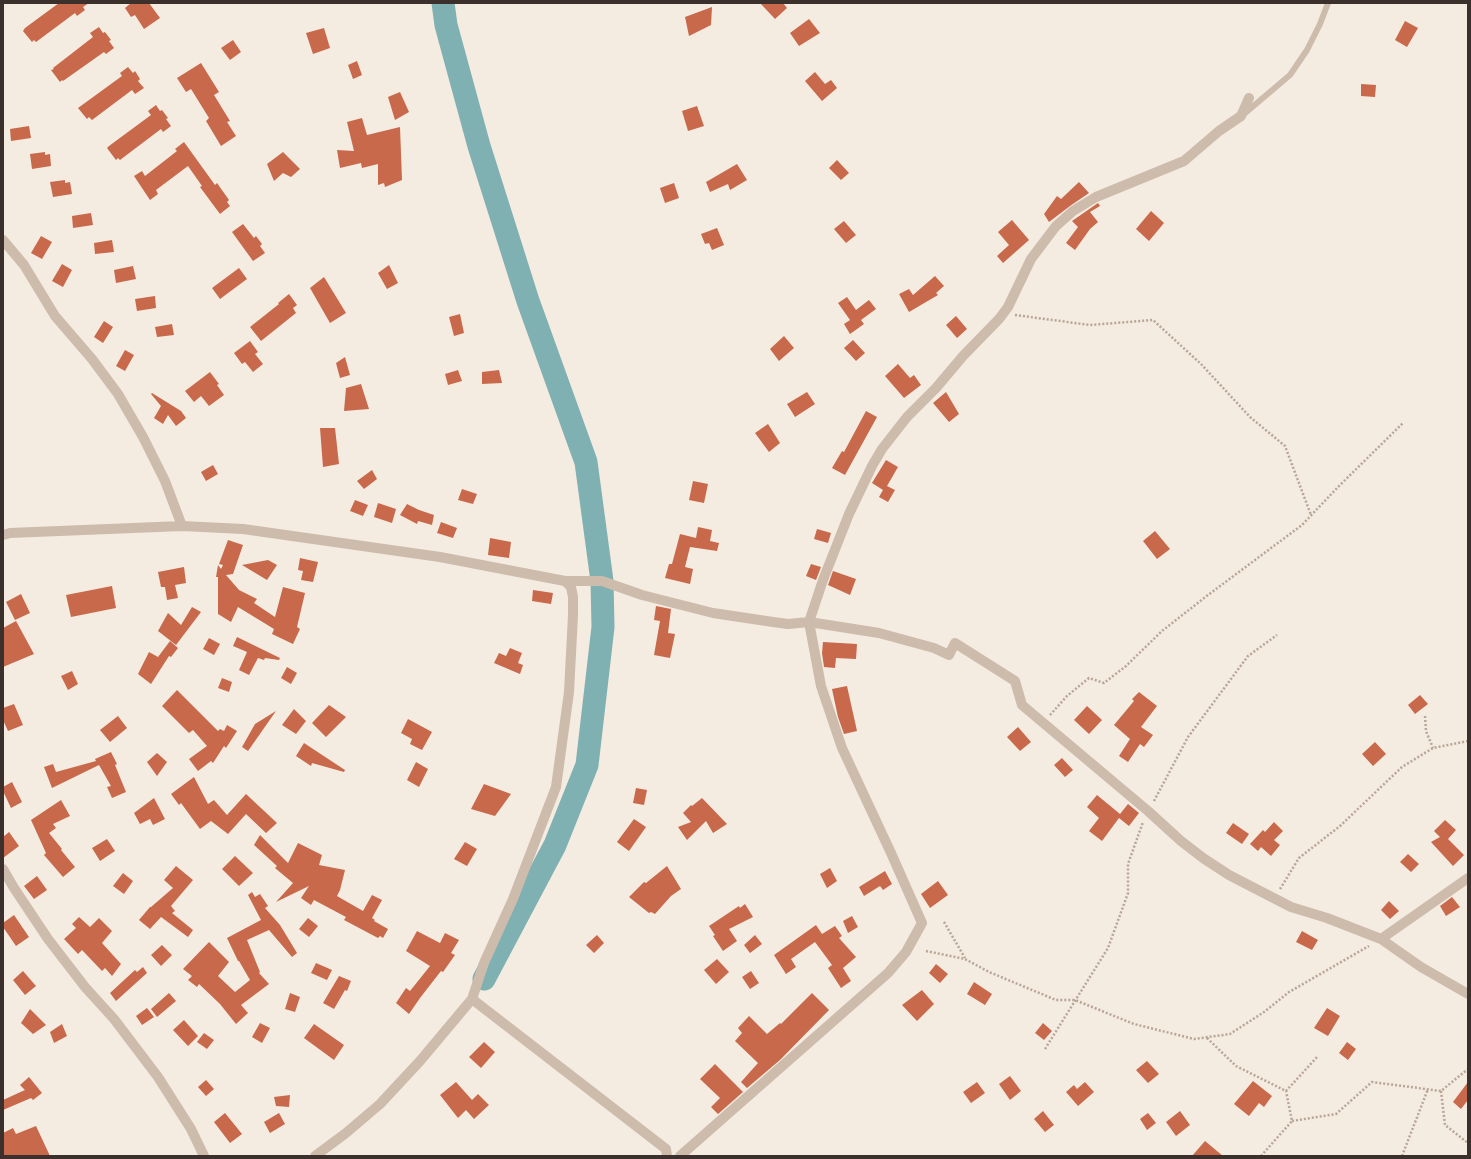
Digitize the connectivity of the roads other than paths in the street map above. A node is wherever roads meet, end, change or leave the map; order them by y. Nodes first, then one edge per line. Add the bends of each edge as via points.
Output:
1 (1328, 3) edge
2 (1249, 98) dead end
3 (1241, 116) junction
4 (3, 240) edge
5 (182, 526) junction
6 (3, 535) edge
7 (565, 581) junction
8 (809, 622) junction
9 (3, 869) edge
10 (1468, 878) edge
11 (1381, 939) junction
12 (1468, 994) edge
13 (472, 999) junction
14 (204, 1156) edge
15 (315, 1156) edge
16 (667, 1156) edge
17 (680, 1156) edge

1 - 3 lane via 1307,50 1290,75
2 - 3 street
3 - 8 street via 1184,161 1096,197 1073,211 1046,237 1031,259 1008,307 936,388 907,416 882,449 849,514
4 - 5 street via 24,265 55,316 118,394 165,481
5 - 6 street
5 - 7 street via 243,529 350,543
7 - 8 street via 602,581 649,597 713,613 788,624
7 - 13 street via 571,587 573,615 569,692 556,787 513,900 484,963
8 - 11 street via 879,633 934,648 949,655 954,643 1015,681 1022,705 1203,858 1229,875 1291,907
8 - 17 street via 821,686 842,748 922,923 906,952 888,973
9 - 14 street via 48,939 158,1077 191,1129
10 - 11 street
11 - 12 street via 1421,967
13 - 15 street via 380,1104
13 - 16 street via 666,1149

